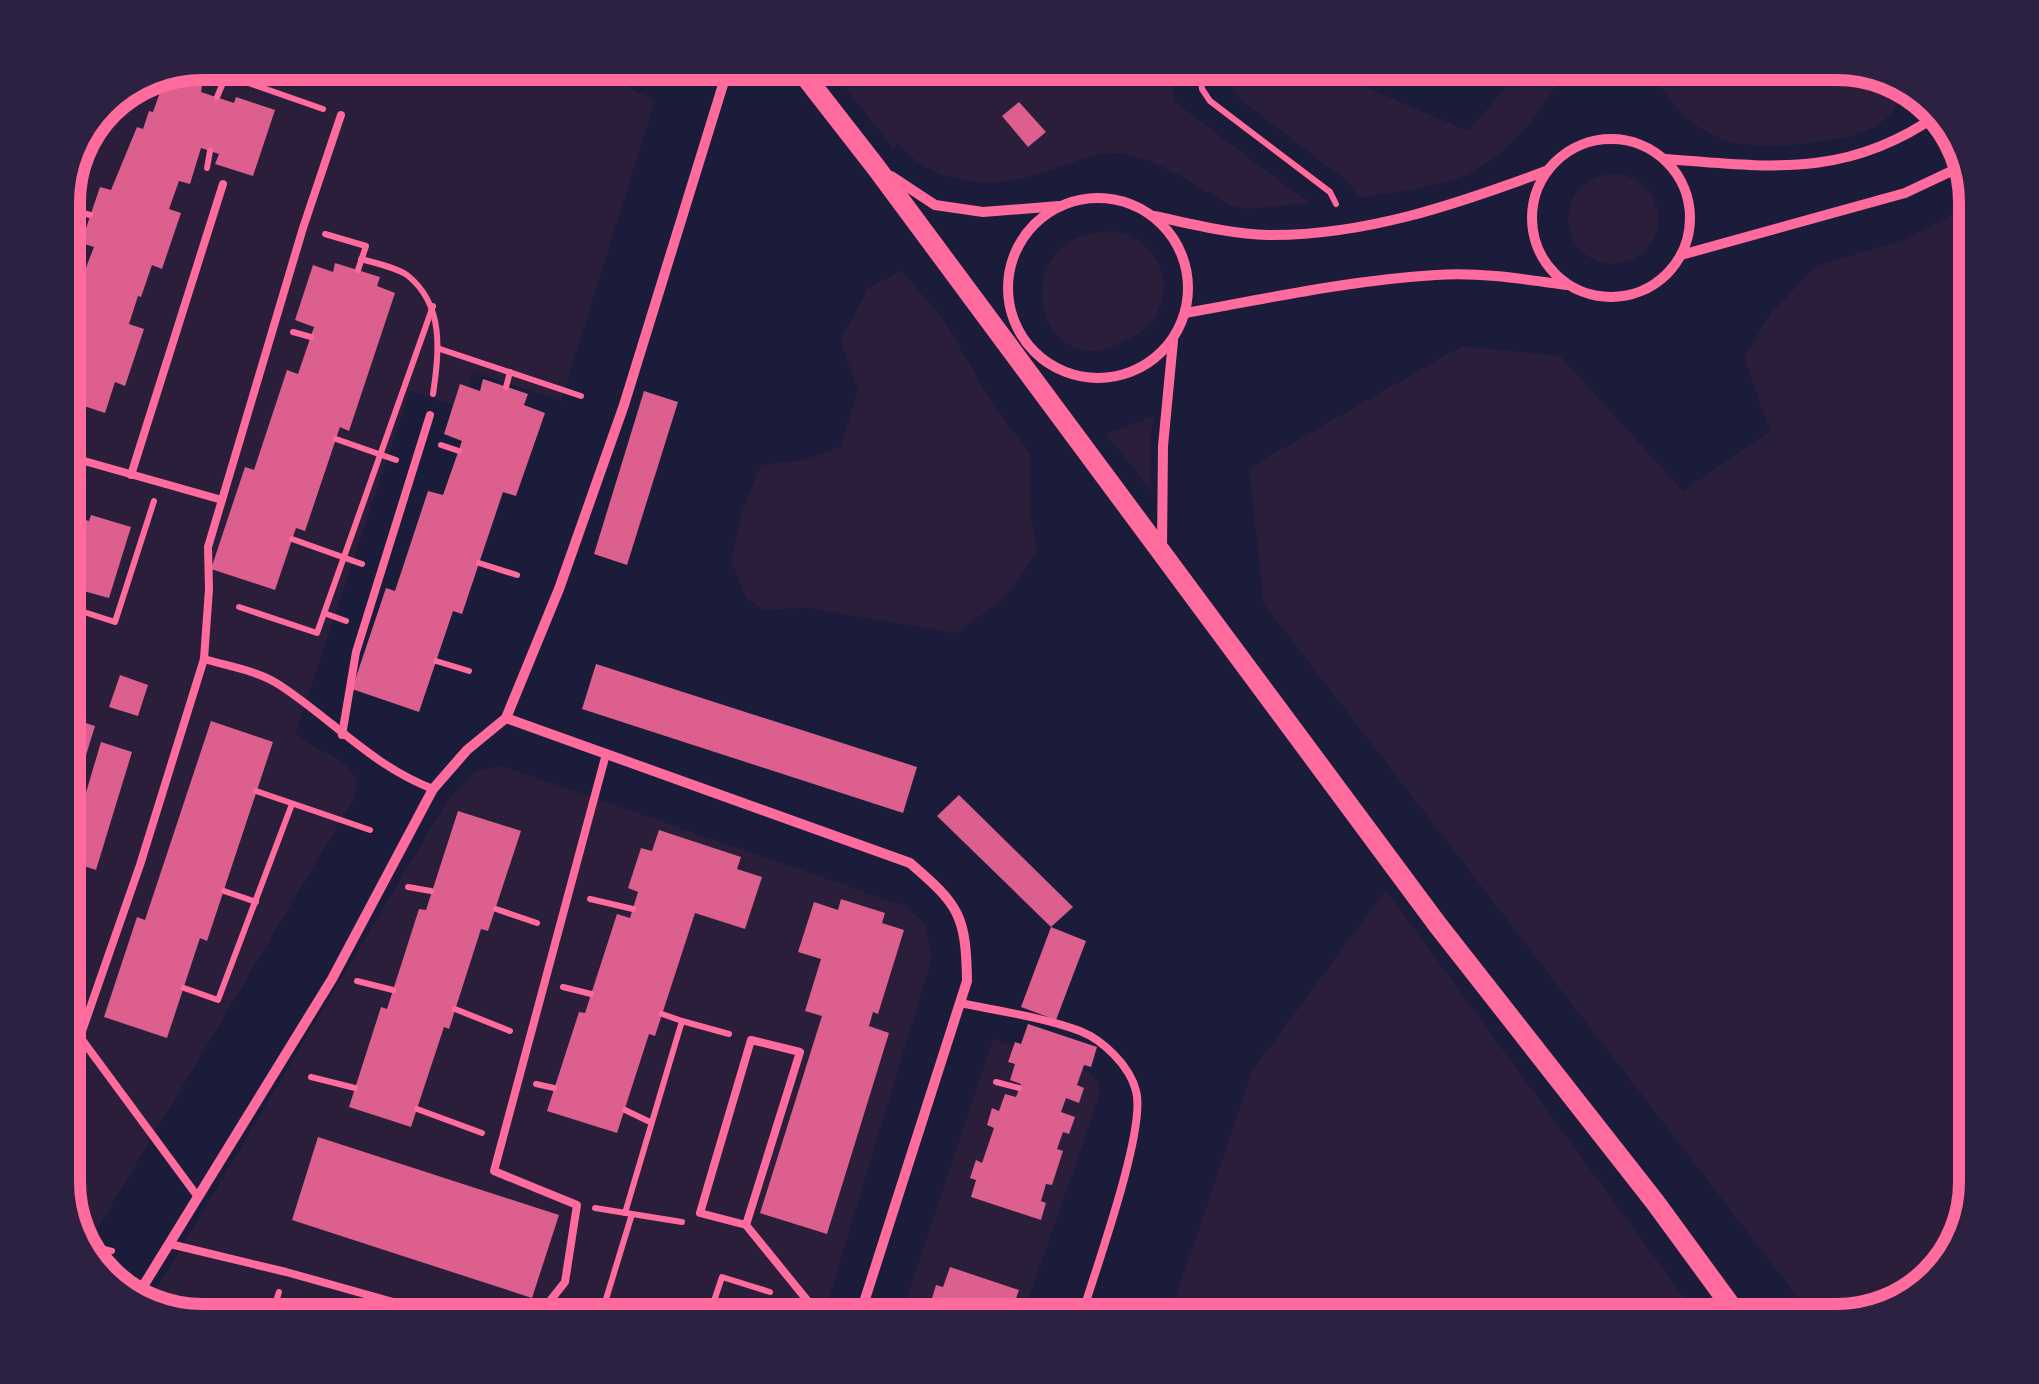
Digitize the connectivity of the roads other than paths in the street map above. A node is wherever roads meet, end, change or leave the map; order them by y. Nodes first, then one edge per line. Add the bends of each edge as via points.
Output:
1 (724, 80) edge
2 (808, 80) edge
3 (341, 116) road end
4 (1928, 121) edge
5 (1664, 159) junction
6 (875, 166) junction
7 (1547, 170) junction
8 (1955, 170) edge
9 (223, 184) dead end
10 (1060, 206) junction
11 (1153, 216) junction
12 (1681, 255) junction
13 (1569, 285) junction
14 (1186, 313) junction
15 (1174, 338) junction
16 (1016, 342) junction
17 (430, 415) road end
18 (80, 460) edge
19 (131, 475) junction
20 (222, 500) junction
21 (1162, 554) junction
22 (204, 659) junction
23 (506, 718) junction
24 (342, 735) junction
25 (606, 754) junction
26 (433, 789) junction
27 (960, 1003) junction
28 (200, 1199) junction
29 (746, 1225) junction
30 (170, 1244) junction
31 (142, 1288) edge
32 (397, 1304) edge
33 (549, 1304) edge
34 (810, 1304) edge
35 (864, 1304) edge
36 (1085, 1304) edge
37 (1729, 1304) edge

1 - 23 street via 624,405
2 - 6 main road
3 - 20 lane
4 - 5 street via 1850,158 1808,165
5 - 7 street via 1617,138 1590,141
5 - 12 street via 1689,204 1690,230
6 - 10 street via 935,206 983,212
6 - 16 main road
7 - 11 street via 1447,208 1340,230 1268,235
7 - 13 street via 1532,220 1537,246
8 - 12 street via 1905,193
9 - 19 lane
10 - 11 street via 1108,198
10 - 16 street via 1038,220 1011,264
11 - 14 street via 1184,260
12 - 13 street via 1665,276 1632,294 1593,296
13 - 14 street via 1438,275
14 - 15 street
15 - 16 street via 1136,371 1111,378 1086,378
15 - 21 street
16 - 21 main road
17 - 24 lane via 356,652
18 - 19 lane
19 - 20 lane
20 - 22 lane via 208,547
21 - 37 main road
22 - 24 lane via 275,682
22 - 28 lane via 80,1036
23 - 25 street
23 - 26 street
24 - 26 lane via 404,778
25 - 27 street via 910,863 947,896 966,935 967,981
25 - 33 lane via 494,1171 577,1205 565,1282
26 - 28 street via 332,979
27 - 35 street
27 - 36 lane via 1081,1032 1119,1060 1136,1091 1137,1130
28 - 30 street
29 - 29 lane via 800,1052 751,1040 700,1213
29 - 34 lane
30 - 31 street
30 - 32 lane

